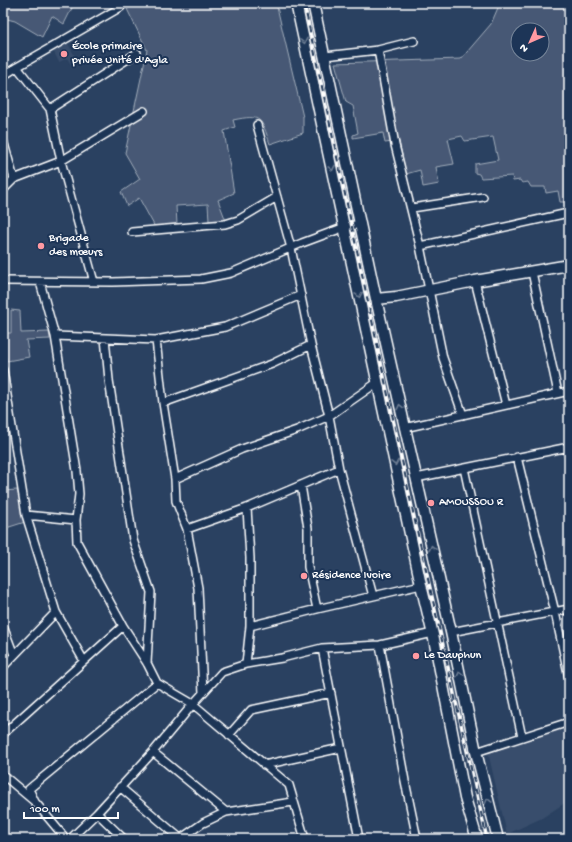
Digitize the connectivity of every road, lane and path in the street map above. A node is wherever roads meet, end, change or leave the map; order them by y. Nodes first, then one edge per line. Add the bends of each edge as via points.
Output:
1 (296, 3) edge
2 (313, 3) edge
3 (121, 7) dead end
4 (414, 42) dead end
5 (378, 50) junction
6 (137, 53) dead end
7 (325, 56) junction
8 (17, 67) junction
9 (3, 76) edge
10 (50, 109) junction
11 (144, 111) dead end
12 (257, 125) dead end
13 (340, 128) junction
14 (324, 131) junction
15 (3, 140) edge
16 (61, 161) junction
17 (14, 179) junction
18 (3, 190) edge
19 (483, 197) dead end
20 (277, 198) junction
21 (412, 208) junction
22 (568, 214) dead end
23 (360, 224) junction
24 (344, 227) junction
25 (132, 232) dead end
26 (420, 246) junction
27 (291, 248) junction
28 (569, 265) edge
29 (532, 272) junction
30 (475, 281) junction
31 (3, 282) edge
32 (40, 282) junction
33 (94, 282) junction
34 (430, 291) junction
35 (301, 295) junction
36 (376, 299) junction
37 (378, 310) junction
38 (363, 313) junction
39 (55, 336) junction
40 (105, 338) junction
41 (156, 340) junction
42 (311, 346) junction
43 (3, 370) edge
44 (378, 382) junction
45 (569, 391) edge
46 (558, 393) junction
47 (163, 403) junction
48 (506, 405) junction
49 (463, 415) junction
50 (329, 416) junction
51 (404, 428) junction
52 (568, 447) edge
53 (569, 457) edge
54 (517, 458) junction
55 (464, 468) junction
56 (339, 469) junction
57 (416, 478) junction
58 (175, 479) junction
59 (301, 485) junction
60 (247, 508) junction
61 (26, 515) junction
62 (76, 520) junction
63 (426, 523) junction
64 (409, 528) junction
65 (187, 530) junction
66 (421, 585) junction
67 (373, 596) junction
68 (317, 609) junction
69 (569, 609) edge
70 (56, 612) junction
71 (555, 612) junction
72 (497, 623) junction
73 (3, 626) edge
74 (123, 626) junction
75 (250, 626) junction
76 (450, 632) junction
77 (433, 633) junction
78 (380, 645) junction
79 (322, 648) junction
80 (14, 656) junction
81 (84, 661) junction
82 (148, 663) junction
83 (246, 664) junction
84 (3, 667) edge
85 (569, 678) edge
86 (157, 682) junction
87 (203, 693) junction
88 (331, 693) junction
89 (193, 704) junction
90 (569, 722) edge
91 (3, 734) edge
92 (229, 735) junction
93 (522, 737) junction
94 (342, 748) junction
95 (153, 752) junction
96 (476, 752) junction
97 (264, 765) junction
98 (3, 775) edge
99 (120, 787) junction
100 (35, 802) junction
101 (294, 802) junction
102 (226, 812) junction
103 (97, 813) junction
104 (66, 839) edge
105 (70, 839) edge
106 (124, 839) edge
107 (181, 839) edge
108 (305, 839) edge
109 (359, 839) edge
110 (417, 839) edge
111 (477, 839) edge
112 (498, 839) edge

1 -> 14 main road
2 - 7 main road
3 - 8 street
4 - 5 street
5 - 7 street
5 - 21 street via 395,145
6 - 10 street
7 - 13 main road
8 - 9 street
8 - 10 street
10 - 16 street
11 - 16 street
12 - 20 street
13 - 14 main road
13 - 23 main road
14 -> 24 main road
15 - 17 street
16 - 17 street
16 - 33 street
17 - 18 street
19 - 21 street
20 - 25 street via 238,220 225,224
20 - 27 street
21 - 26 street
22 - 26 street
23 - 24 street
23 - 36 main road
24 - 27 street
24 -> 38 main road
26 - 34 street
27 - 33 street via 231,274 201,279
27 - 35 street
28 - 29 main road
29 - 30 main road
29 - 46 street
30 - 34 main road
30 - 48 street
31 - 32 street
32 - 33 street
32 - 39 street
34 - 36 main road
34 - 49 street via 443,358
35 - 41 street via 225,326
35 - 42 street
36 - 37 main road
37 - 38 main road
51 -> 37 main road
38 - 44 main road
39 - 40 street
39 - 62 street via 77,471 79,494
40 - 41 street
40 - 82 street via 133,540 151,592
41 - 47 street
42 - 47 street via 272,364
42 - 50 street
43 - 61 street
44 - 50 street
44 -> 64 main road
45 - 46 street
46 - 48 street
47 - 58 street
48 - 49 street
49 - 51 street
50 - 56 street
50 - 58 street via 242,449
51 - 57 main road
52 - 53 street
52 - 54 street
54 - 55 street
54 - 71 street
55 - 57 street
55 - 72 street
56 - 59 street
56 - 67 street
57 - 63 main road
58 - 65 street via 176,501
59 - 60 street
59 - 68 street via 308,528 308,567
60 - 65 street
60 - 75 street
61 - 62 street
61 - 70 street
62 - 74 street via 77,542
63 - 64 main road
76 -> 63 main road
64 - 66 main road
65 - 87 street via 198,588
66 - 67 street
66 - 77 main road
67 - 68 street
68 - 75 street
69 - 71 street
70 - 80 street
70 - 81 street
71 - 72 street
71 - 85 street
72 - 76 street
72 - 93 street
73 - 80 street
74 - 81 street
74 - 82 street
75 - 83 street
96 -> 76 main road
77 - 78 street
77 - 111 main road via 465,798
78 - 79 street
78 - 110 street
79 - 83 street
79 - 88 street
80 - 84 street
81 - 91 street
82 - 86 street
83 - 87 street via 222,672
86 - 89 street
86 - 100 street via 29,790
87 - 89 street
88 - 92 street via 251,710
88 - 94 street
89 - 92 street
89 - 95 street
90 - 93 street
92 - 97 street
93 - 96 street
94 - 97 street
94 - 109 street
95 - 99 street
95 - 102 street
112 -> 96 main road
97 - 101 street via 288,786
98 - 100 street
99 - 103 street
99 - 107 street
100 - 104 street
101 - 102 street
101 - 108 street
102 - 107 street via 203,823
103 - 105 street
103 - 106 street

